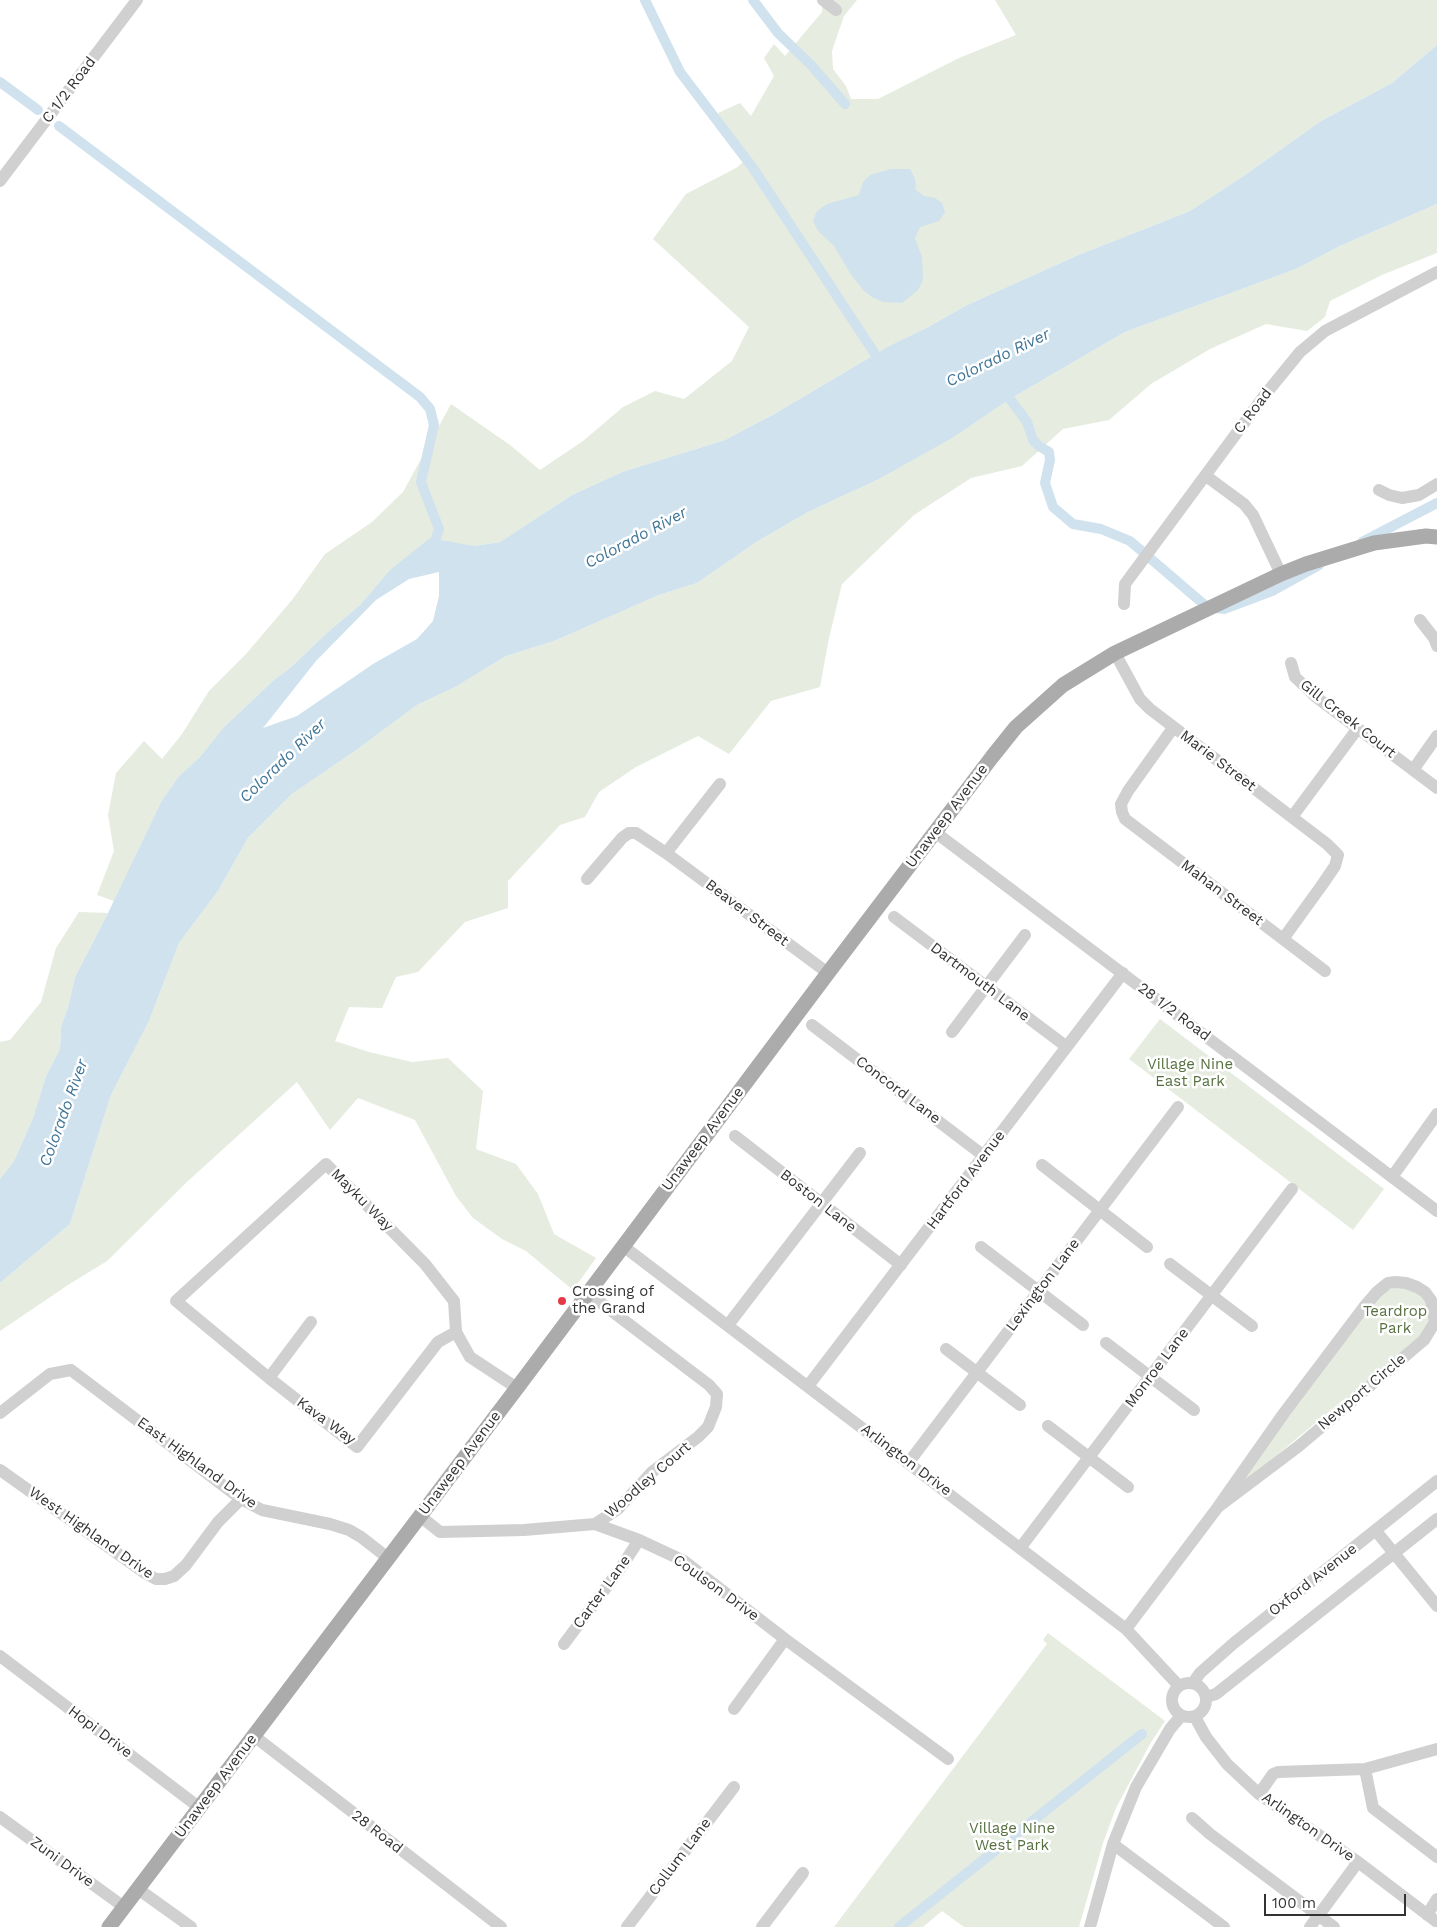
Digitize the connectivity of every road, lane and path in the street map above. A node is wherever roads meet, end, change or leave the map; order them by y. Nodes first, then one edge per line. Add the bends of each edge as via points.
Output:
1 (137, 0) edge
2 (823, 0) edge
3 (836, 10) dead end
4 (0, 181) edge
5 (1437, 272) edge
6 (1206, 476) junction
7 (1437, 484) edge
8 (1379, 490) dead end
9 (1437, 537) edge
10 (1281, 574) junction
11 (1124, 604) dead end
12 (1420, 620) dead end
13 (1437, 646) edge
14 (1115, 653) junction
15 (1291, 663) dead end
16 (1174, 728) junction
17 (1358, 728) junction
18 (1437, 736) edge
19 (1412, 770) junction
20 (720, 784) dead end
21 (1437, 788) edge
22 (1292, 817) junction
23 (935, 832) junction
24 (666, 853) junction
25 (587, 880) dead end
26 (894, 916) dead end
27 (1025, 936) dead end
28 (1283, 939) junction
29 (1325, 971) dead end
30 (828, 974) junction
31 (1123, 974) junction
32 (987, 986) junction
33 (812, 1025) dead end
34 (952, 1032) dead end
35 (1067, 1047) junction
36 (1178, 1107) dead end
37 (1437, 1114) edge
38 (735, 1136) dead end
39 (860, 1153) dead end
40 (984, 1156) junction
41 (1042, 1165) dead end
42 (1392, 1177) junction
43 (1292, 1189) dead end
44 (821, 1203) junction
45 (1100, 1210) junction
46 (1437, 1211) edge
47 (623, 1246) junction
48 (981, 1247) dead end
49 (1147, 1247) dead end
50 (1170, 1264) dead end
51 (901, 1265) junction
52 (1038, 1291) junction
53 (588, 1294) junction
54 (1212, 1296) junction
55 (176, 1301) joint
56 (311, 1322) dead end
57 (1083, 1325) dead end
58 (728, 1326) junction
59 (1252, 1326) dead end
60 (456, 1332) junction
61 (1106, 1342) dead end
62 (946, 1349) dead end
63 (977, 1372) junction
64 (1150, 1376) junction
65 (269, 1378) junction
66 (808, 1386) junction
67 (517, 1388) junction
68 (1020, 1405) dead end
69 (1194, 1410) dead end
70 (0, 1413) edge
71 (1048, 1426) dead end
72 (1089, 1457) junction
73 (909, 1462) junction
74 (0, 1470) edge
75 (1437, 1481) edge
76 (1128, 1487) dead end
77 (241, 1499) junction
78 (1218, 1507) junction
79 (420, 1516) junction
80 (1437, 1519) edge
81 (595, 1524) junction
82 (1376, 1531) junction
83 (639, 1540) junction
84 (1021, 1547) junction
85 (1394, 1552) junction
86 (388, 1558) junction
87 (1433, 1592) edge
88 (1437, 1606) edge
89 (1126, 1629) junction
90 (785, 1639) junction
91 (564, 1644) dead end
92 (0, 1656) edge
93 (1193, 1683) junction
94 (1179, 1686) junction
95 (1206, 1697) junction
96 (734, 1709) dead end
97 (1181, 1716) junction
98 (1195, 1717) junction
99 (254, 1736) junction
100 (1437, 1748) edge
101 (948, 1759) dead end
102 (1366, 1770) junction
103 (734, 1787) dead end
104 (1260, 1794) junction
105 (200, 1808) junction
106 (0, 1817) edge
107 (1192, 1818) dead end
108 (1113, 1844) junction
109 (1437, 1857) edge
110 (1358, 1862) junction
111 (803, 1873) dead end
112 (138, 1889) junction
113 (1437, 1898) edge
114 (124, 1907) junction
115 (1319, 1916) junction
116 (1432, 1919) edge
117 (109, 1927) edge
118 (192, 1927) edge
119 (501, 1927) edge
120 (627, 1927) edge
121 (762, 1927) edge
122 (1090, 1927) edge
123 (1224, 1927) edge
124 (1310, 1927) edge
125 (1334, 1927) edge

1 - 4 street, C 1/2 Road
2 - 3 street
5 - 6 street, C Road via 1325,331 1300,352
6 - 10 street via 1244,504 1253,515
6 - 11 street, C Road via 1125,584
7 - 8 street via 1419,495 1402,498
9 - 10 main road, Unaweep Avenue via 1374,543
10 - 14 main road, Unaweep Avenue
12 - 13 street
14 - 16 street, Marie Street via 1140,699
14 - 23 main road, Unaweep Avenue via 1063,685 1016,727
15 - 17 street, Gill Creek Court via 1295,678
16 - 22 street, Marie Street
16 - 28 street, Mahan Street via 1128,791 1122,804 1125,819
17 - 19 street, Gill Creek Court
17 - 22 street
18 - 19 street
19 - 21 street, Gill Creek Court
20 - 24 street
22 - 28 street, Marie Street via 1338,854 1335,866
23 - 30 main road, Unaweep Avenue
23 - 31 street, 28 1/2 Road
24 - 25 street, Beaver Street via 641,835 628,833
24 - 30 street, Beaver Street
26 - 32 street, Dartmouth Lane
27 - 32 street
28 - 29 street, Mahan Street
30 - 47 main road, Unaweep Avenue
31 - 35 street, Hartford Avenue
31 - 42 street, 28 1/2 Road
32 - 34 street
32 - 35 street, Dartmouth Lane
33 - 40 street, Concord Lane
35 - 40 street, Hartford Avenue
36 - 45 street, Lexington Lane
37 - 42 street
38 - 44 street, Boston Lane
39 - 44 street
40 - 51 street, Hartford Avenue
41 - 45 street
42 - 46 street, 28 1/2 Road
43 - 54 street, Monroe Lane
44 - 51 street, Boston Lane
44 - 58 street
45 - 49 street
45 - 52 street, Lexington Lane
47 - 53 main road, Unaweep Avenue
47 - 58 street, Arlington Drive
48 - 52 street
50 - 54 street
51 - 66 street, Hartford Avenue
52 - 57 street
52 - 63 street, Lexington Lane
53 - 67 main road, Unaweep Avenue
53 - 81 street, Woodley Court via 717,1394 716,1408 708,1427 652,1472 618,1509
54 - 59 street
54 - 64 street, Monroe Lane
55 - 60 street, Mayku Way via 326,1164 425,1264 454,1301
55 - 65 street, Kava Way
56 - 65 street
58 - 66 street, Arlington Drive
60 - 65 street, Kava Way via 438,1342 357,1447
60 - 67 street, Mayku Way via 470,1357
61 - 64 street
62 - 63 street
63 - 68 street
63 - 73 street, Lexington Lane
64 - 69 street
64 - 72 street, Monroe Lane
66 - 73 street, Arlington Drive
67 - 79 main road, Unaweep Avenue
70 - 77 street, East Highland Drive via 50,1374 71,1370
71 - 72 street
72 - 76 street
72 - 84 street, Monroe Lane
73 - 84 street, Arlington Drive
74 - 77 street, West Highland Drive via 156,1579 174,1576 186,1565 218,1522
75 - 82 street, Oxford Avenue
77 - 86 street, East Highland Drive via 262,1510 349,1530
78 - 78 street, Newport Circle via 1299,1446 1424,1340 1435,1322 1431,1300 1425,1292 1396,1282 1388,1283 1377,1292 1284,1413
78 - 89 street, Newport Circle
79 - 81 street, Coulson Drive via 440,1532
79 - 86 main road, Unaweep Avenue
80 - 85 street, Oxford Avenue
81 - 83 street, Coulson Drive
82 - 85 street
82 - 93 street, Oxford Avenue via 1234,1642
83 - 90 street, Coulson Drive via 684,1562
83 - 91 street, Carter Lane
84 - 89 street, Arlington Drive
85 - 87 street
85 - 95 street, Oxford Avenue via 1216,1694
86 - 99 main road, Unaweep Avenue
87 - 88 street
89 - 94 street, Arlington Drive
90 - 96 street
90 - 101 street, Coulson Drive
92 - 105 street, Hopi Drive
93 - 94 street
93 - 95 street via 1202,1688
94 - 97 street via 1172,1699 1174,1709
95 - 98 street via 1205,1706
97 - 98 street
97 - 108 street via 1136,1787
98 - 104 street, Arlington Drive via 1227,1764
99 - 105 main road, Unaweep Avenue
99 - 119 street, 28 Road
100 - 102 street
102 - 104 street via 1278,1772 1273,1774
102 - 109 street via 1373,1808
103 - 120 street, Collum Lane
104 - 110 street, Arlington Drive
105 - 112 main road, Unaweep Avenue
106 - 114 street, Zuni Drive
107 - 115 street
108 - 122 street
108 - 123 street
110 - 115 street
110 - 116 street, Arlington Drive
111 - 121 street
112 - 114 main road, Unaweep Avenue
112 - 118 street
113 - 116 street
114 - 117 main road, Unaweep Avenue
115 - 124 street
115 - 125 street

